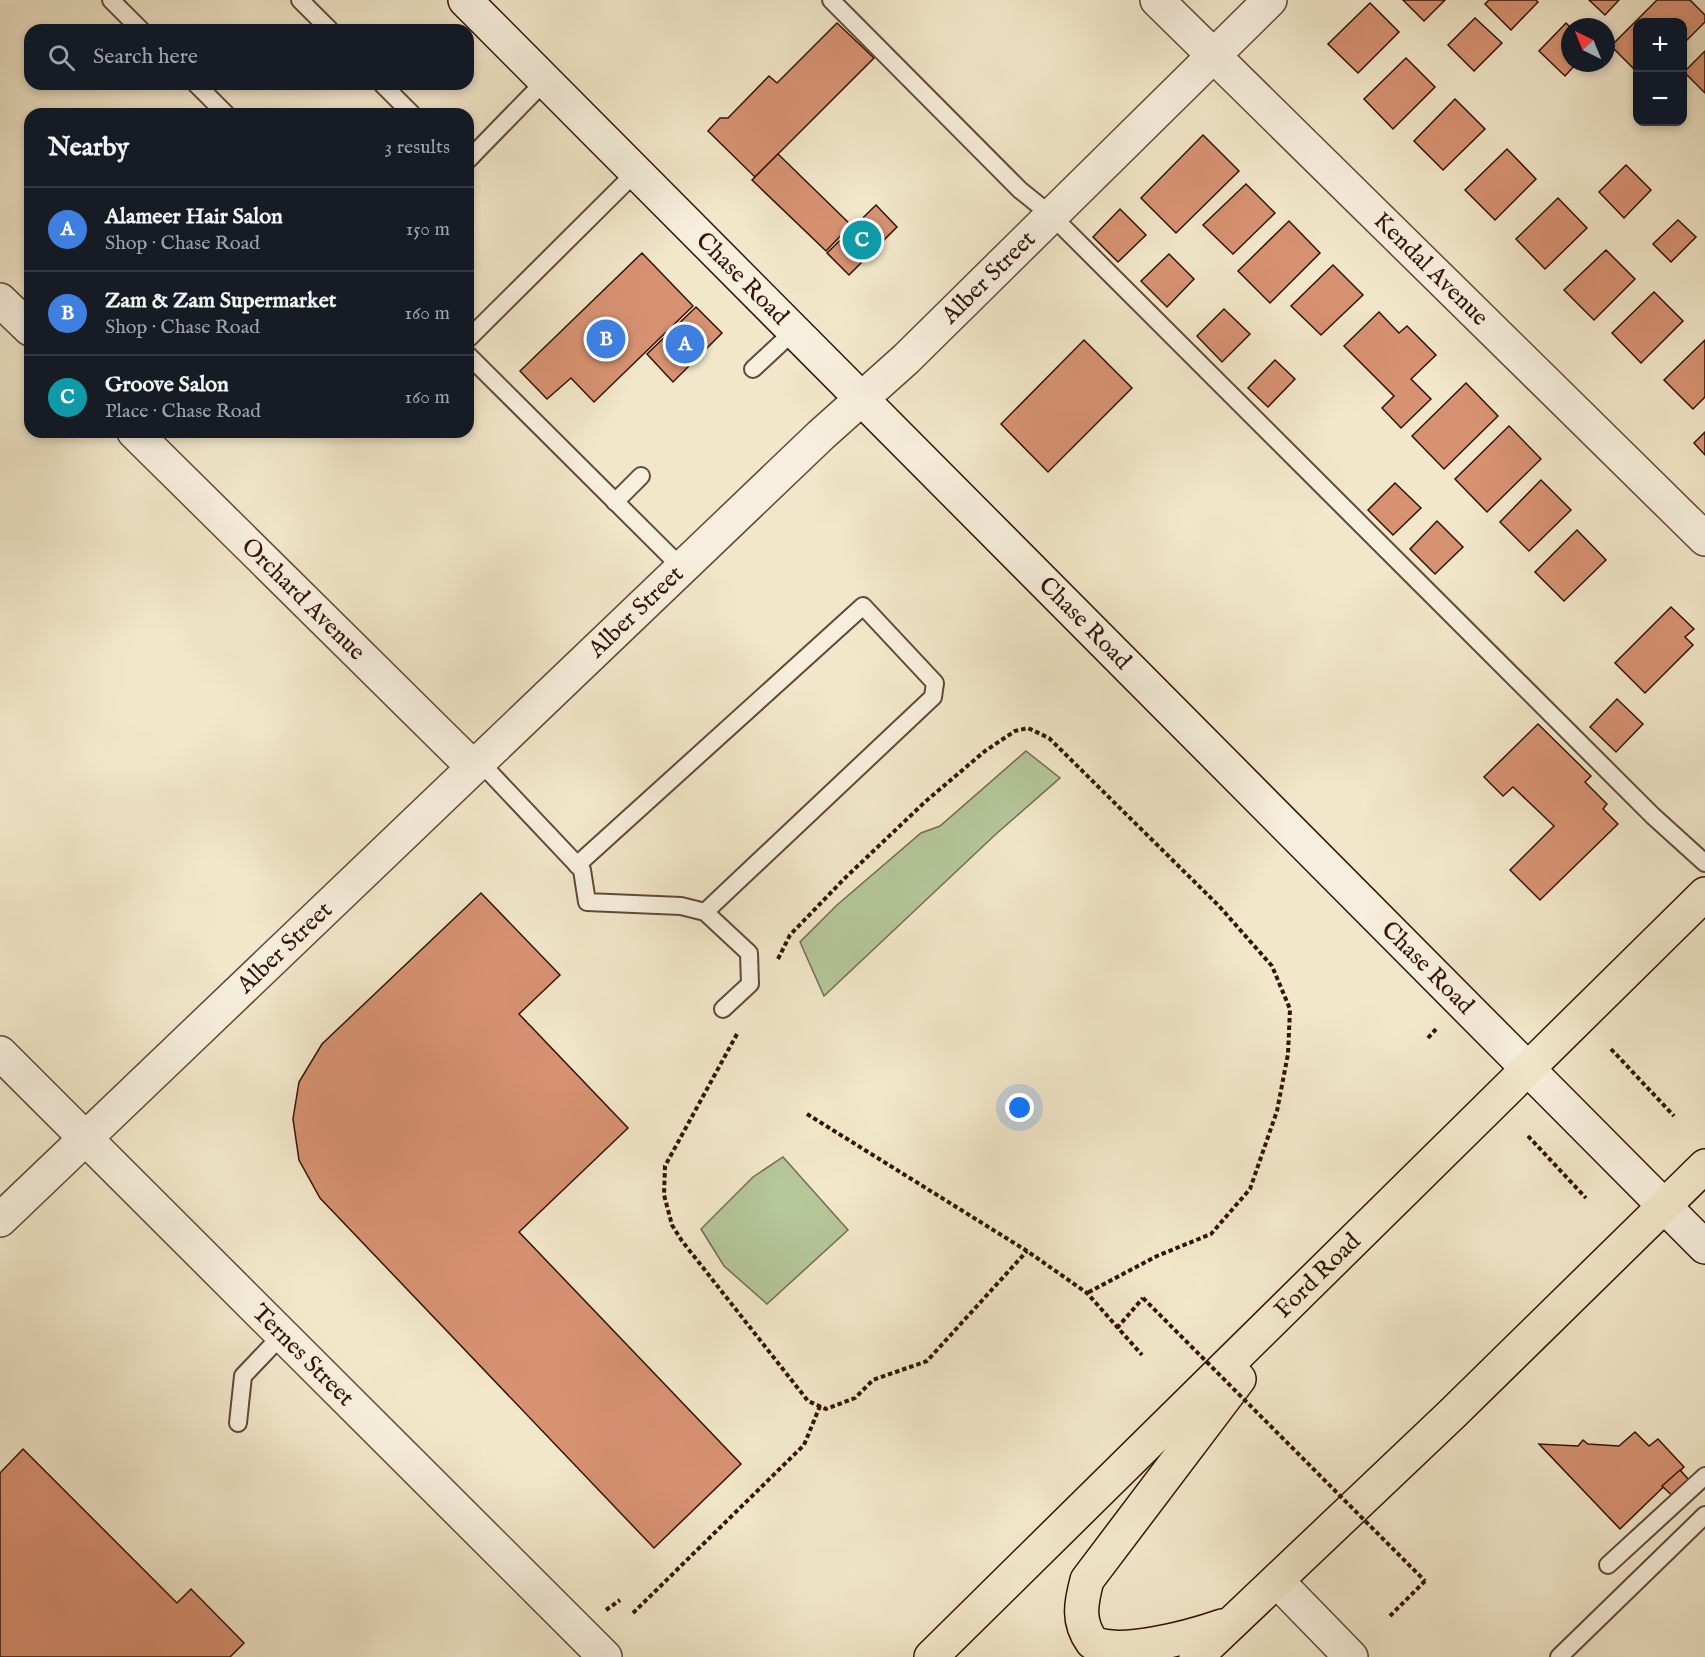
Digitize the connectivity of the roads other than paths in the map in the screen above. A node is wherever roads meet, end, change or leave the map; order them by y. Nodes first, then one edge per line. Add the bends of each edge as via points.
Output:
1 (111, 0) edge
2 (300, 0) edge
3 (465, 0) edge
4 (831, 0) edge
5 (1157, 0) edge
6 (1270, 0) edge
7 (135, 24) edge
8 (324, 24) edge
9 (1213, 56) junction
10 (545, 81) junction
11 (202, 90) edge
12 (388, 90) edge
13 (220, 108) edge
14 (406, 108) edge
15 (474, 154) edge
16 (636, 172) junction
17 (1051, 215) junction
18 (0, 300) edge
19 (24, 323) edge
20 (794, 331) junction
21 (474, 333) edge
22 (474, 361) edge
23 (753, 369) dead end
24 (862, 399) junction
25 (140, 438) edge
26 (641, 476) dead end
27 (615, 502) junction
28 (1705, 539) edge
29 (682, 568) junction
30 (476, 764) junction
31 (1705, 863) edge
32 (577, 866) junction
33 (1705, 894) edge
34 (705, 912) junction
35 (723, 1009) dead end
36 (0, 1053) edge
37 (1527, 1067) junction
38 (86, 1138) junction
39 (1705, 1166) edge
40 (1664, 1206) junction
41 (0, 1220) edge
42 (1705, 1247) edge
43 (1296, 1299) junction
44 (282, 1335) junction
45 (238, 1423) dead end
46 (1705, 1476) edge
47 (1705, 1515) edge
48 (1608, 1565) dead end
49 (1277, 1581) junction
50 (1235, 1621) junction
51 (605, 1657) edge
52 (931, 1657) edge
53 (1196, 1657) edge
54 (1351, 1657) edge
55 (1559, 1657) edge

1 - 7 lane
2 - 8 lane
3 - 10 street, Chase Road
4 - 17 lane via 1020,190
5 - 9 street, Kendal Avenue
6 - 9 street, Alber Street
9 - 17 street, Alber Street
9 - 28 street, Kendal Avenue
10 - 15 lane
10 - 16 street, Chase Road
11 - 13 lane
12 - 14 lane
16 - 20 street, Chase Road
16 - 21 lane
17 - 24 street, Alber Street
17 - 31 lane via 1653,816
18 - 19 street
20 - 23 lane
20 - 24 street, Chase Road
22 - 27 lane
24 - 29 street, Alber Street
24 - 37 street, Chase Road
25 - 30 street, Orchard Avenue
26 - 27 lane
27 - 29 lane
29 - 30 street, Alber Street
30 - 32 lane
30 - 38 street, Alber Street
32 - 34 lane via 582,870 587,902 681,906
32 - 34 lane via 863,606 935,683 933,697
33 - 37 main road, Ford Road
34 - 35 lane via 749,953 750,984
36 - 38 street, Ternes Street
37 - 40 street, Chase Road
37 - 43 main road, Ford Road
38 - 41 street, Alber Street
38 - 44 street, Ternes Street
39 - 40 main road
40 - 42 street, Chase Road
40 - 49 main road
43 - 50 main road via 1087,1580 1080,1607 1083,1630 1097,1649 1117,1657 1140,1655
43 - 52 main road, Ford Road
44 - 45 lane via 243,1376
44 - 51 street, Ternes Street
46 - 48 lane
47 - 55 lane
49 - 50 main road
49 - 54 street
50 - 53 main road

